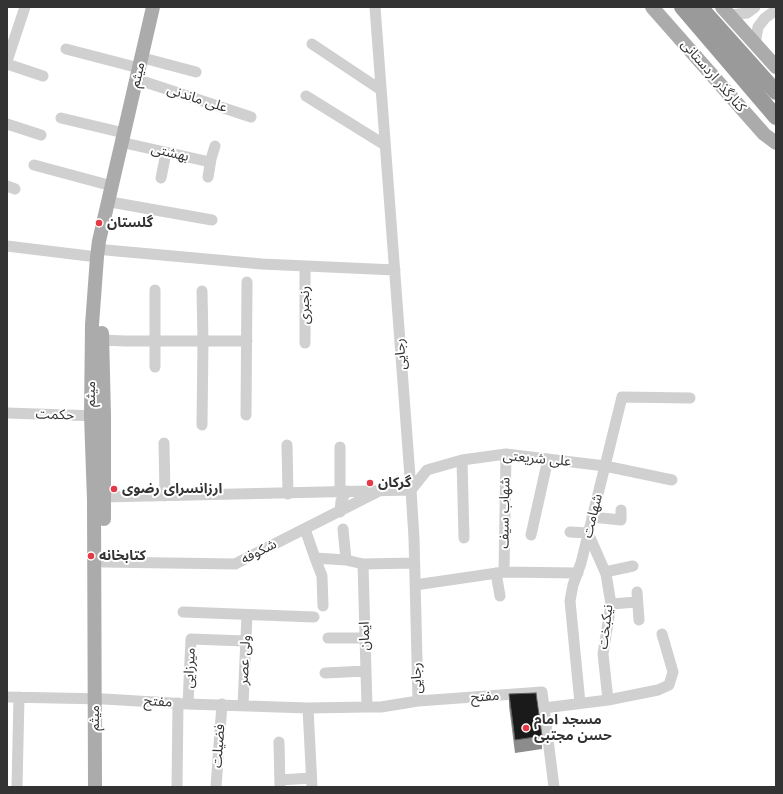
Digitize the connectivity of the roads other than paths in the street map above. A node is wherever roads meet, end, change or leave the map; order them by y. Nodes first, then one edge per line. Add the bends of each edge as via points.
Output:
1 (25, 7) edge
2 (156, 7) edge
3 (375, 7) edge
4 (652, 7) edge
5 (682, 7) edge
6 (700, 7) edge
7 (755, 7) edge
8 (776, 10) edge
9 (726, 11) edge
10 (11, 38) edge
11 (312, 44) dead end
12 (755, 44) junction
13 (66, 49) dead end
14 (7, 61) edge
15 (7, 64) edge
16 (776, 67) edge
17 (143, 69) junction
18 (196, 72) dead end
19 (43, 76) dead end
20 (381, 90) junction
21 (776, 92) edge
22 (306, 96) dead end
23 (251, 117) dead end
24 (61, 118) dead end
25 (776, 118) edge
26 (7, 124) edge
27 (41, 135) dead end
28 (127, 138) junction
29 (776, 143) edge
30 (385, 145) junction
31 (215, 146) dead end
32 (166, 153) junction
33 (210, 162) junction
34 (34, 165) dead end
35 (208, 177) dead end
36 (161, 178) dead end
37 (112, 186) junction
38 (116, 203) junction
39 (212, 220) dead end
40 (7, 246) edge
41 (102, 253) junction
42 (306, 266) junction
43 (395, 270) junction
44 (246, 282) dead end
45 (155, 290) dead end
46 (202, 291) dead end
47 (101, 340) junction
48 (155, 341) junction
49 (203, 341) junction
50 (247, 341) junction
51 (305, 343) dead end
52 (155, 367) dead end
53 (690, 398) dead end
54 (7, 406) edge
55 (7, 413) edge
56 (97, 413) junction
57 (246, 415) dead end
58 (202, 425) dead end
59 (164, 443) dead end
60 (287, 445) dead end
61 (340, 446) dead end
62 (506, 454) junction
63 (548, 459) junction
64 (462, 460) junction
65 (605, 466) junction
66 (672, 480) dead end
67 (411, 490) junction
68 (344, 491) junction
69 (380, 491) junction
70 (288, 494) junction
71 (165, 496) junction
72 (104, 497) junction
73 (340, 512) junction
74 (592, 517) junction
75 (621, 520) dead end
76 (305, 529) junction
77 (343, 529) dead end
78 (570, 532) dead end
79 (588, 533) junction
80 (531, 535) dead end
81 (464, 538) dead end
82 (315, 558) junction
83 (346, 560) junction
84 (103, 562) junction
85 (414, 563) junction
86 (363, 564) junction
87 (633, 566) dead end
88 (606, 572) junction
89 (500, 573) junction
90 (578, 573) junction
91 (415, 585) junction
92 (500, 596) dead end
93 (611, 604) junction
94 (323, 606) dead end
95 (183, 612) dead end
96 (247, 615) junction
97 (314, 617) dead end
98 (639, 620) dead end
99 (662, 634) dead end
100 (328, 638) dead end
101 (365, 638) junction
102 (245, 642) junction
103 (366, 671) junction
104 (326, 673) dead end
105 (7, 697) edge
106 (19, 697) junction
107 (99, 699) junction
108 (608, 700) junction
109 (418, 701) junction
110 (183, 703) junction
111 (222, 704) junction
112 (580, 704) junction
113 (243, 705) junction
114 (367, 707) junction
115 (308, 708) junction
116 (544, 708) junction
117 (279, 742) dead end
118 (311, 782) edge
119 (280, 784) edge
120 (17, 787) edge
121 (94, 787) edge
122 (103, 787) edge
123 (178, 787) edge
124 (216, 787) edge
125 (554, 787) edge

1 - 10 street
2 - 17 main road, میثم
3 - 20 street, رجایی
4 - 29 main road, کنارگذر اردستانی via 764,134
5 - 25 highway
6 - 21 highway
7 - 9 street via 747,13
8 - 12 street via 758,27
9 - 12 main road
10 - 14 street
11 - 20 street
12 - 16 main road
13 - 17 street
15 - 19 street
17 - 18 street
17 - 23 street, علی ماندنی
17 - 28 main road, میثم
20 - 30 street, رجایی
22 - 30 street
24 - 28 street, بهشتی
26 - 27 street
28 - 32 street, بهشتی
28 - 37 main road, میثم
28 - 38 main road, میثم
30 - 43 street, رجایی
31 - 33 street
32 - 33 street, بهشتی
32 - 36 street
33 - 35 street
34 - 37 street
37 - 41 main road, میثم via 99,241
38 - 39 street
38 - 41 main road, میثم
40 - 41 street
41 - 42 street
41 - 47 main road, میثم
41 - 56 main road, میثم via 92,325
42 - 43 street
42 - 51 street, رنجبری
43 - 67 street, رجایی
44 - 50 street
45 - 48 street
46 - 49 street
47 - 48 street
47 - 56 main road, میثم
48 - 49 street
48 - 52 street
49 - 50 street
49 - 58 street
50 - 57 street
53 - 65 street, شهامت via 622,397
54 - 56 street, حکمت
55 - 56 street, حکمت
56 - 72 main road, میثم
56 - 107 main road, میثم via 94,500
59 - 71 street
60 - 70 street
61 - 68 street
62 - 63 street, علی شریعتی
62 - 64 street, علی شریعتی
62 - 89 street, شهاب سیف
63 - 65 street, علی شریعتی
63 - 80 street
64 - 67 street, علی شریعتی via 427,470
64 - 81 street
65 - 66 street, علی شریعتی
65 - 74 street, شهامت
67 - 69 street
67 - 85 street, رجایی
68 - 69 street
68 - 70 street
68 - 73 street
69 - 73 street, شکوفه
70 - 71 street
71 - 72 street
72 - 84 main road, میثم
73 - 76 street, شکوفه
74 - 75 street
74 - 79 street, شهامت
76 - 82 street
76 - 84 street, شکوفه via 235,564
77 - 83 street
78 - 79 street
79 - 88 street, نیکبخت
79 - 90 street, شهامت
82 - 83 street
82 - 94 street via 322,576
83 - 86 street
84 - 107 main road, میثم
85 - 86 street
85 - 91 street, رجایی
86 - 101 street, ایمان
87 - 88 street
88 - 93 street, نیکبخت
89 - 90 street
89 - 91 street
89 - 92 street, شهاب سیف
90 - 112 street, شهامت via 570,601
91 - 109 street, رجایی
93 - 98 street via 637,597
93 - 108 street, نیکبخت via 603,654
95 - 96 street
96 - 97 street
96 - 102 street, ولی عصر
99 - 108 street via 672,672 668,685 658,690
100 - 101 street
101 - 103 street, ایمان
102 - 110 street, میرزایی via 191,639
102 - 113 street, ولی عصر
103 - 104 street
103 - 114 street, ایمان
105 - 106 street, مفتح
106 - 107 street, مفتح
106 - 120 street
107 - 110 street, مفتح
107 - 121 main road, میثم
107 - 122 main road, میثم
108 - 112 street
109 - 114 street, مفتح
109 - 116 street, مفتح via 542,692
110 - 111 street, مفتح
110 - 123 street
111 - 113 street, مفتح
111 - 124 street, فضیلت
112 - 116 street
113 - 115 street, مفتح
114 - 115 street, مفتح
115 - 118 street
116 - 125 street
117 - 119 street
118 - 119 street

